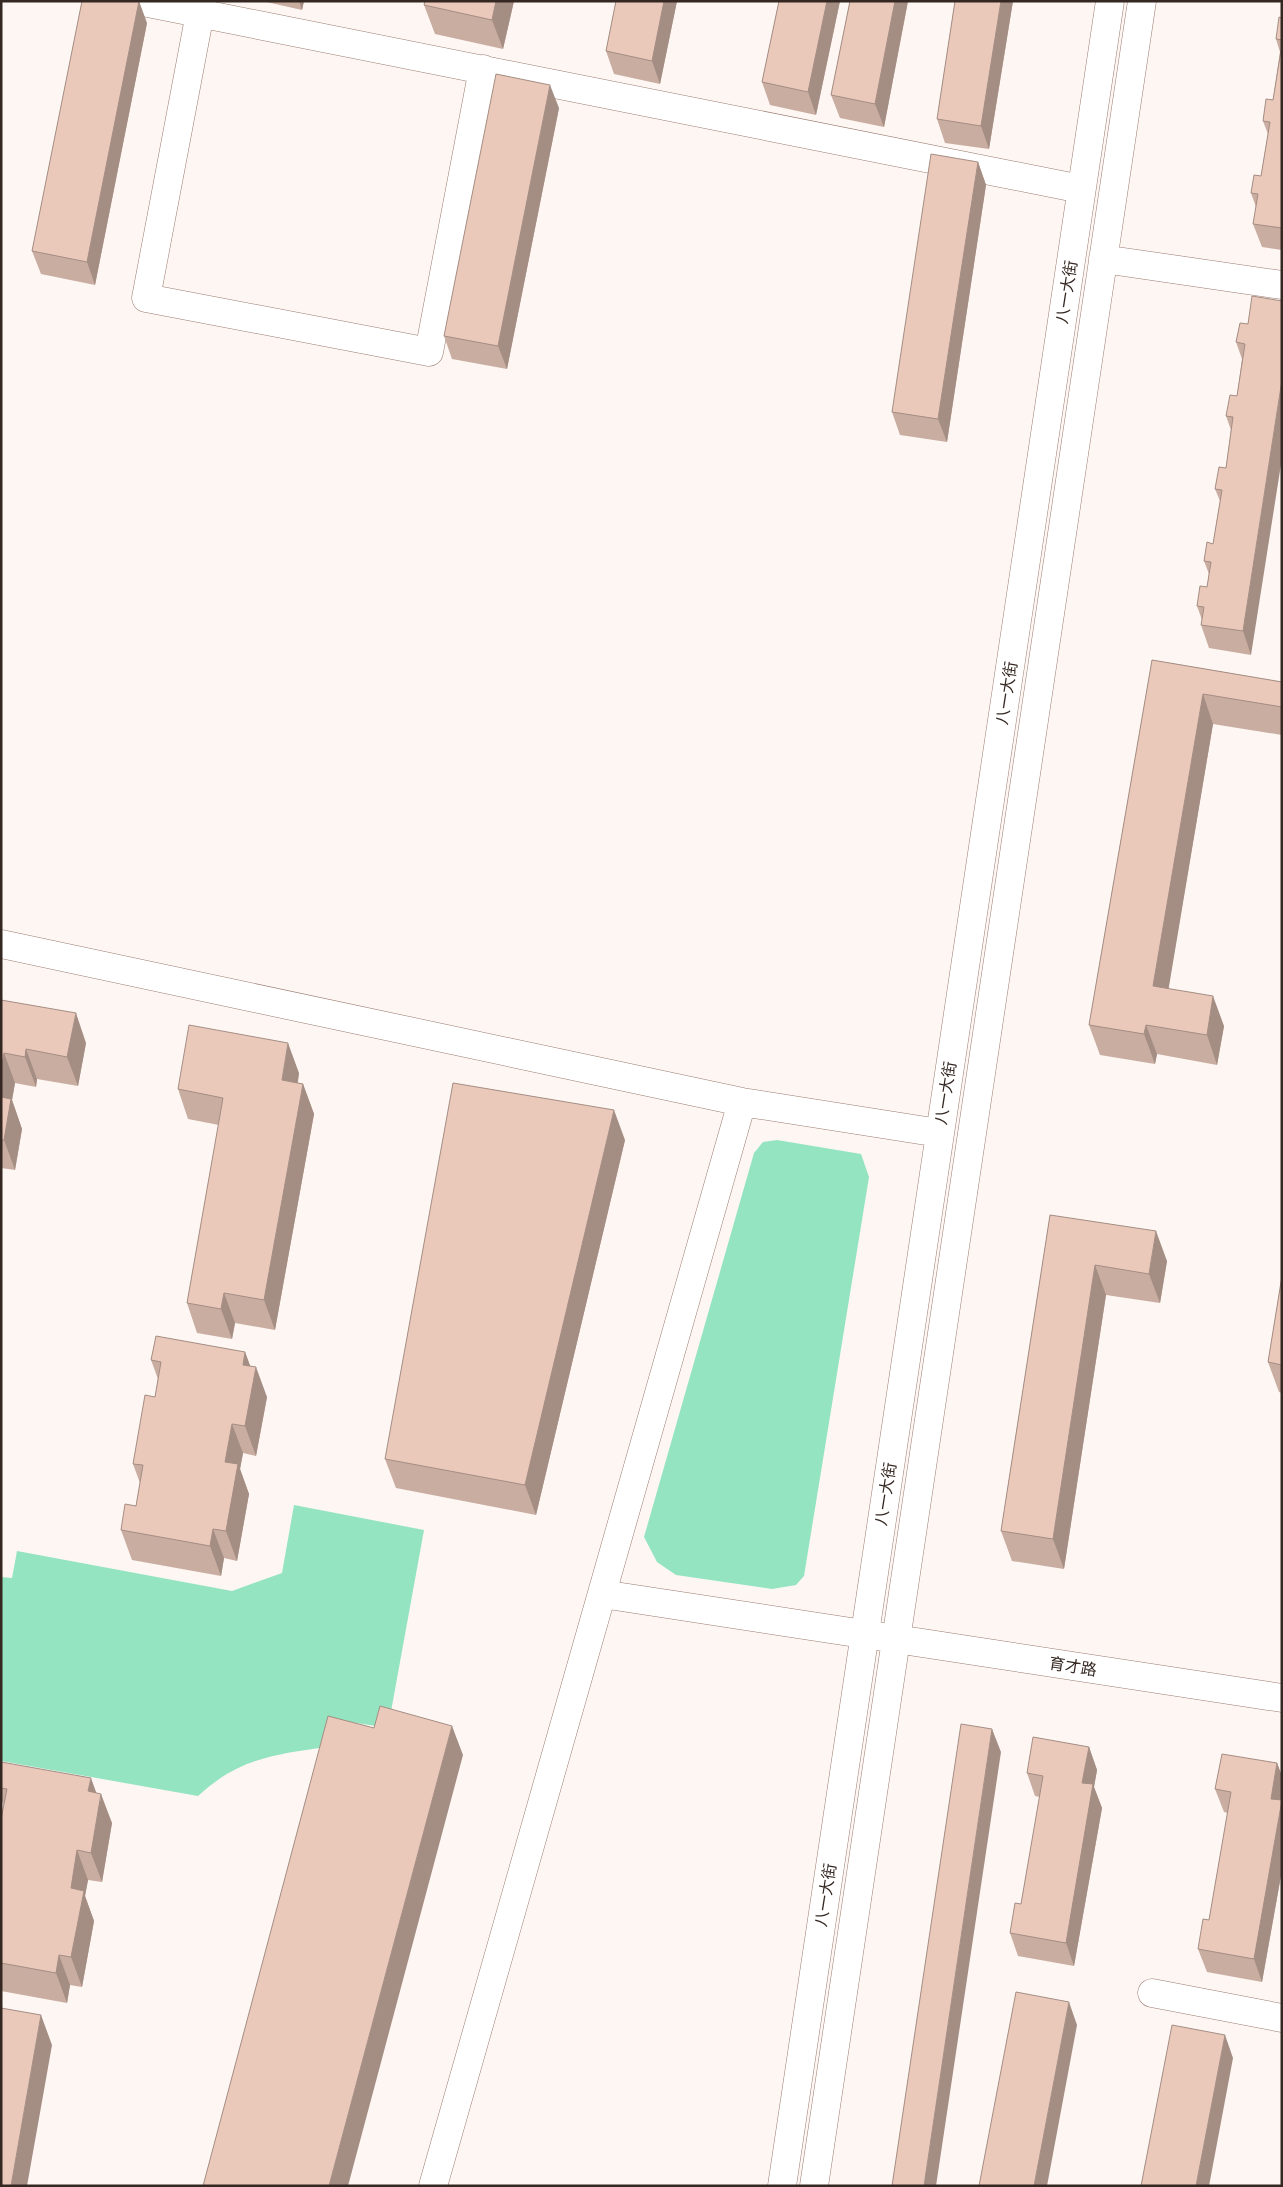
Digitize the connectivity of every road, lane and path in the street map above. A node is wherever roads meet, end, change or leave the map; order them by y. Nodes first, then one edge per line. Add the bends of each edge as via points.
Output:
1 (138, 1) edge
2 (1110, 1) edge
3 (1142, 1) edge
4 (200, 14) junction
5 (483, 70) junction
6 (1082, 189) junction
7 (1104, 259) junction
8 (1282, 285) edge
9 (1, 944) edge
10 (742, 1102) junction
11 (939, 1133) junction
12 (602, 1594) junction
13 (864, 1634) junction
14 (896, 1639) junction
15 (1282, 1698) edge
16 (1152, 1993) dead end
17 (1282, 2018) edge
18 (433, 2186) edge
19 (782, 2186) edge
20 (814, 2186) edge

1 - 4 street
2 - 6 street, 八一大街
3 - 7 street, 八一大街
4 - 5 street
4 - 5 street via 146,298 429,352
5 - 6 street
6 - 11 street, 八一大街
7 - 8 street
7 - 14 street, 八一大街
9 - 10 street
10 - 11 street
10 - 12 street
11 - 13 street, 八一大街
12 - 13 street, 育才路
12 - 18 street
13 - 14 street, 育才路
13 - 19 street, 八一大街
14 - 15 street, 育才路
14 - 20 street, 八一大街
16 - 17 street

